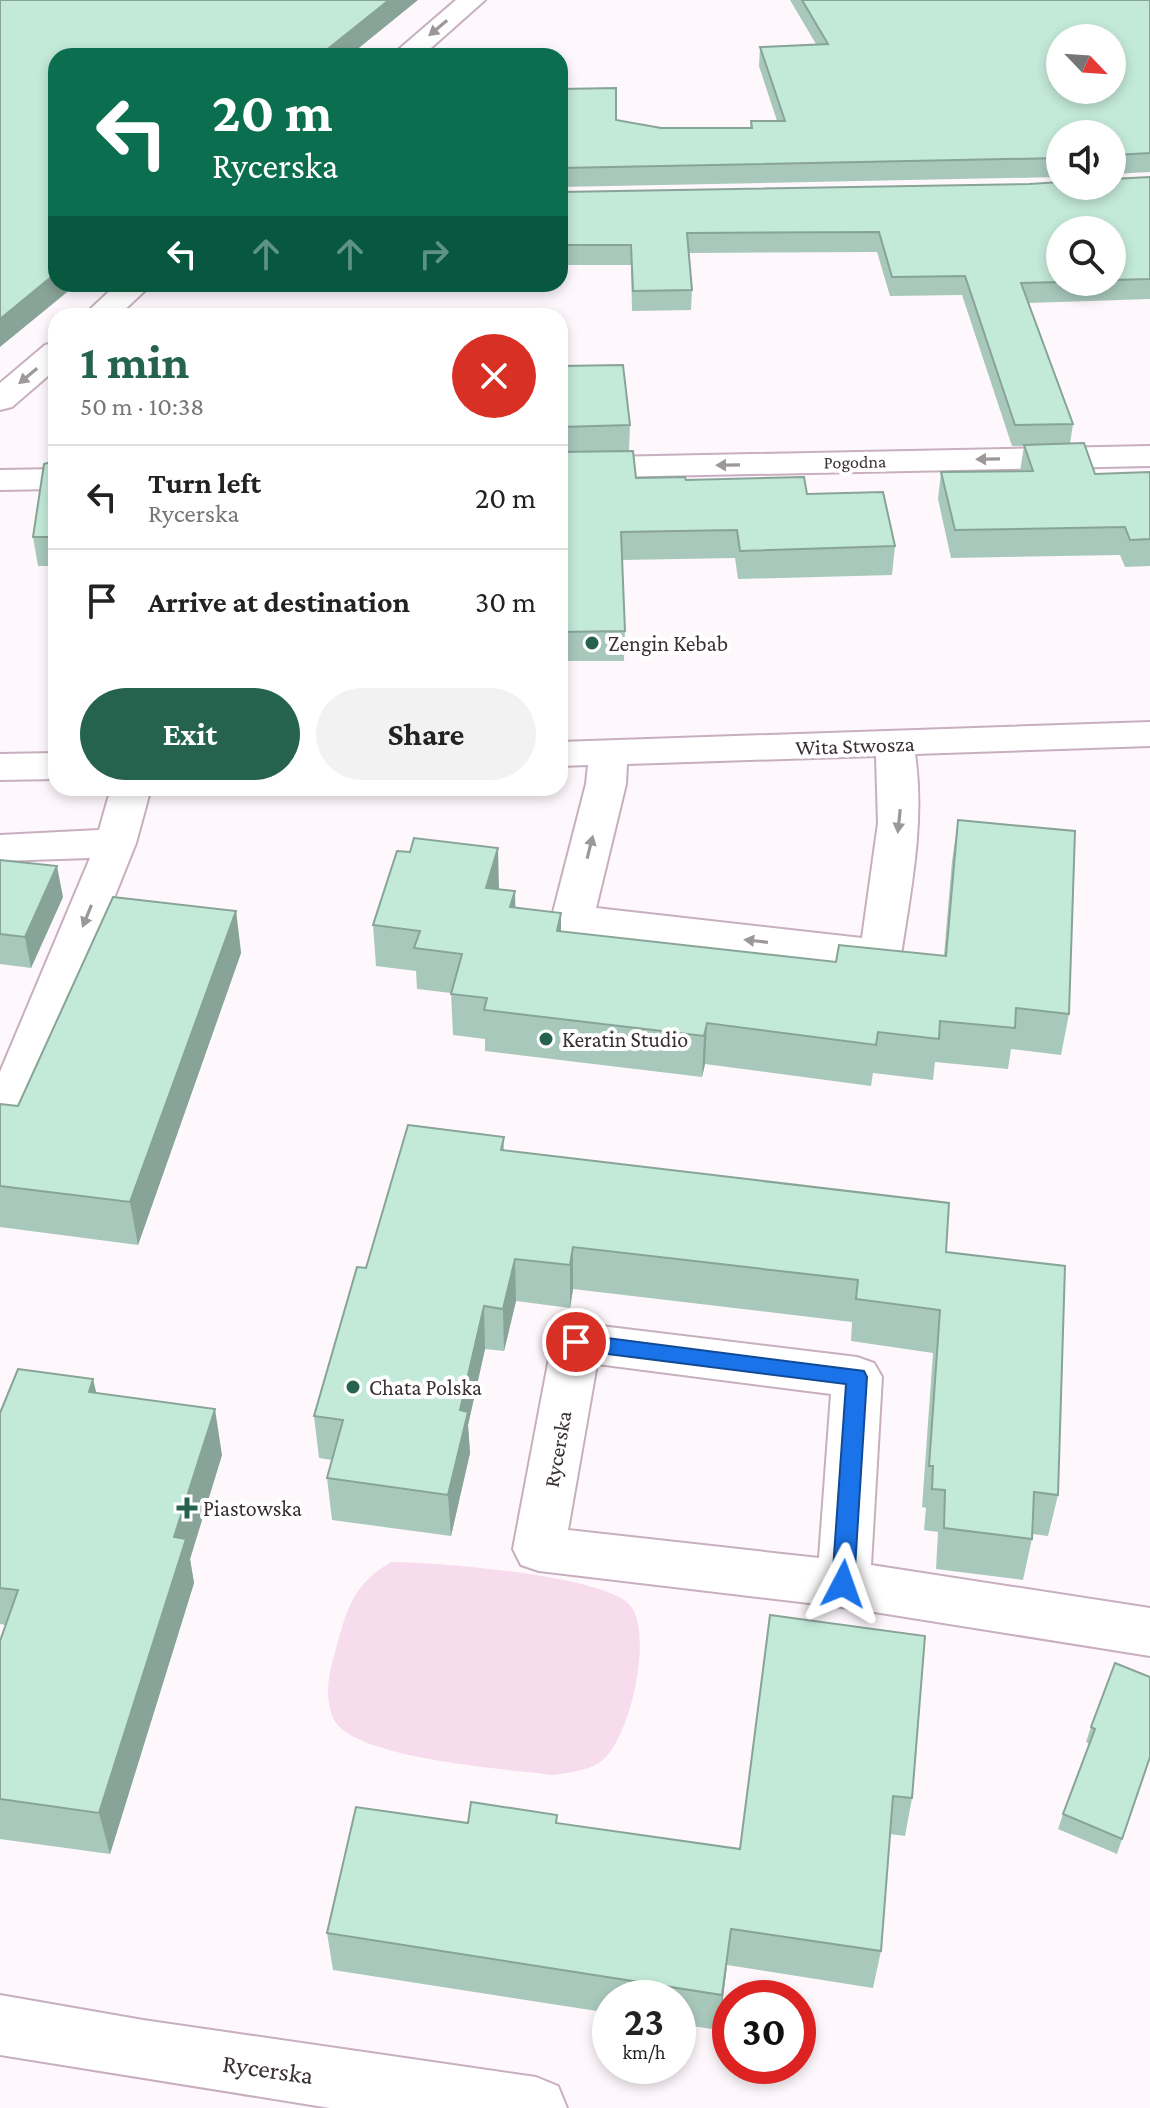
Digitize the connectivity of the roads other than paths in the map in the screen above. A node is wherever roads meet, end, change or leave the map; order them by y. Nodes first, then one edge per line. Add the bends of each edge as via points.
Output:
1 (472, 0) edge
2 (415, 48) edge
3 (127, 292) edge
4 (108, 308) edge
5 (48, 359) edge
6 (0, 400) edge
7 (1150, 456) edge
8 (568, 468) edge
9 (48, 479) edge
10 (0, 480) edge
11 (1150, 734) edge
12 (894, 744) junction
13 (608, 753) junction
14 (568, 754) edge
15 (48, 766) edge
16 (0, 767) edge
17 (129, 796) edge
18 (116, 843) junction
19 (0, 848) edge
20 (0, 1106) edge
21 (843, 1584) junction
22 (1150, 1632) edge
23 (0, 2025) edge
24 (536, 2108) edge

1 -> 2 street
3 - 4 street
5 -> 6 street
7 -> 8 street, Pogodna
9 - 10 street
11 - 12 street, Wita Stwosza
12 - 13 street, Wita Stwosza
12 -> 13 street via 901,778 900,815 880,955 572,920 606,784
13 - 14 street, Wita Stwosza
15 - 16 street
17 - 18 street
18 - 19 street
18 -> 20 street via 8,1107
21 - 21 street, Rycerska via 539,1549 576,1342 857,1377
21 - 22 street, Rycerska
23 - 24 street, Rycerska

